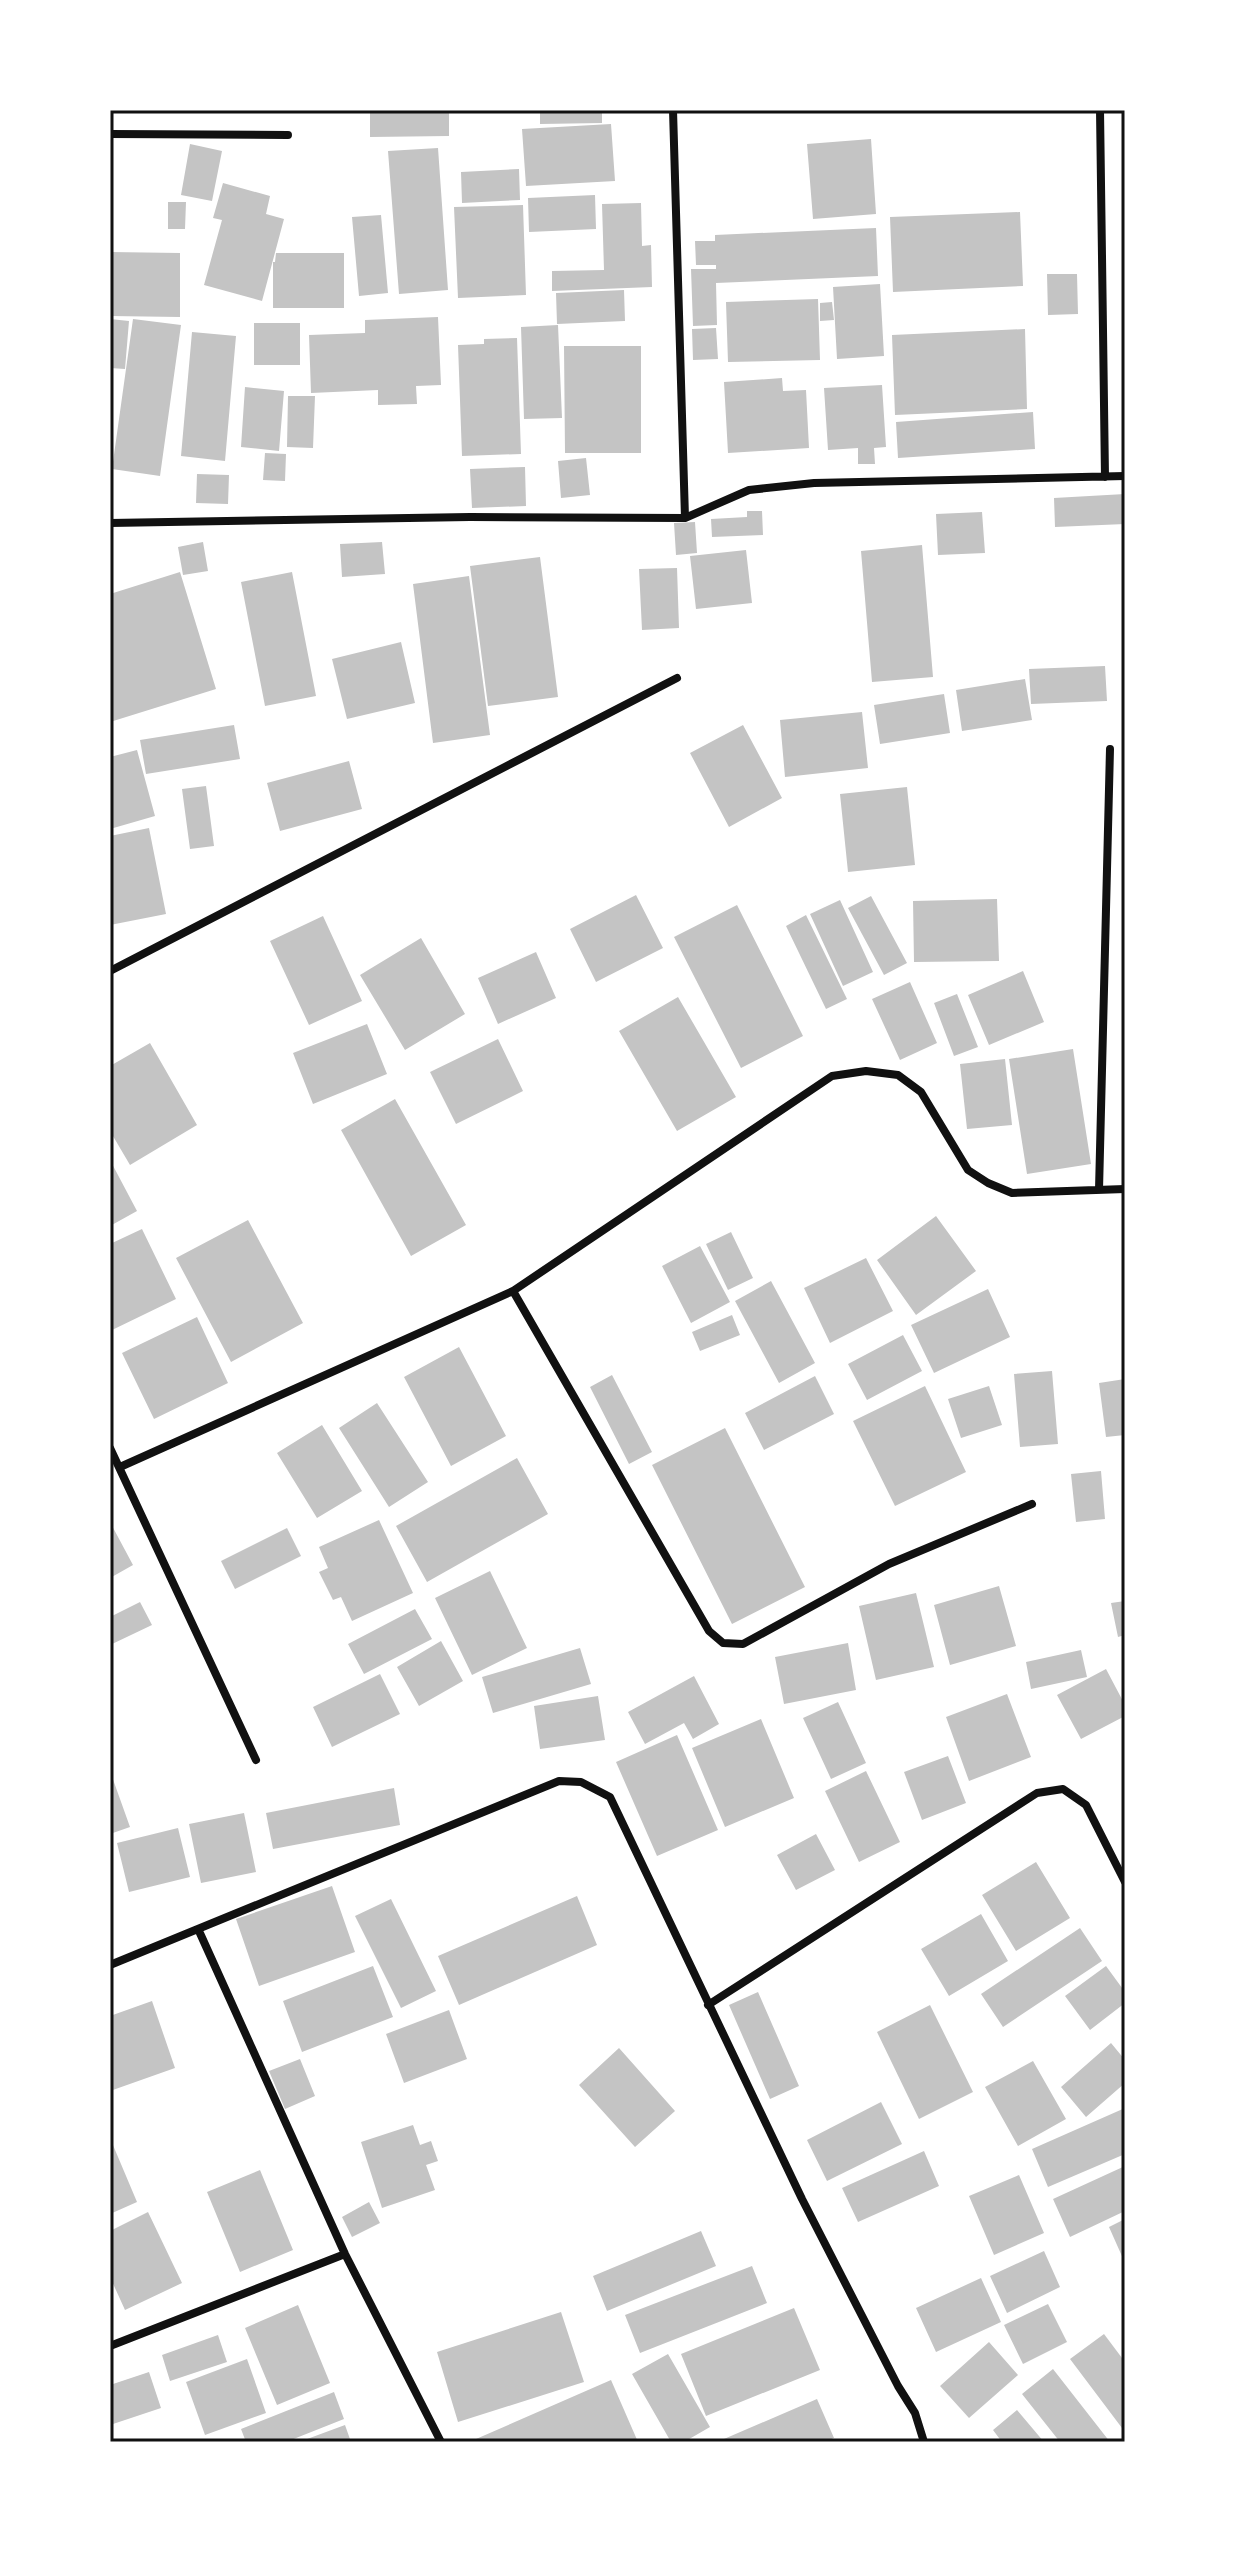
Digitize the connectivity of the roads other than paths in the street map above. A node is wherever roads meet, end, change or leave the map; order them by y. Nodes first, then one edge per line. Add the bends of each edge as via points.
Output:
1 (673, 110) edge
2 (1100, 110) edge
3 (110, 134) edge
4 (288, 135) dead end
5 (1125, 476) edge
6 (1105, 477) junction
7 (685, 518) junction
8 (110, 523) edge
9 (677, 678) dead end
10 (1110, 749) dead end
11 (110, 971) edge
12 (1125, 1189) edge
13 (1099, 1190) junction
14 (513, 1291) junction
15 (110, 1448) edge
16 (120, 1467) junction
17 (1032, 1504) dead end
18 (256, 1760) dead end
19 (1125, 1882) edge
20 (199, 1931) junction
21 (110, 1965) edge
22 (708, 2005) junction
23 (345, 2254) junction
24 (110, 2346) edge
25 (441, 2442) edge
26 (924, 2442) edge

1 - 7 street
2 - 6 street
3 - 4 street
5 - 6 street
6 - 7 street via 801,484 749,490
7 - 8 street
9 - 11 street
10 - 13 street
12 - 13 street
13 - 14 street via 1012,1193 988,1183 968,1170 921,1092 898,1075 854,1072 832,1076
14 - 16 street
14 - 17 street via 709,1631 723,1643 743,1644 889,1564
15 - 16 street
16 - 18 street
19 - 22 street via 1086,1805 1063,1789 1037,1793
20 - 21 street
20 - 22 street via 559,1781 581,1782 610,1797
20 - 23 street
22 - 26 street via 815,2226 915,2413
23 - 24 street
23 - 25 street

